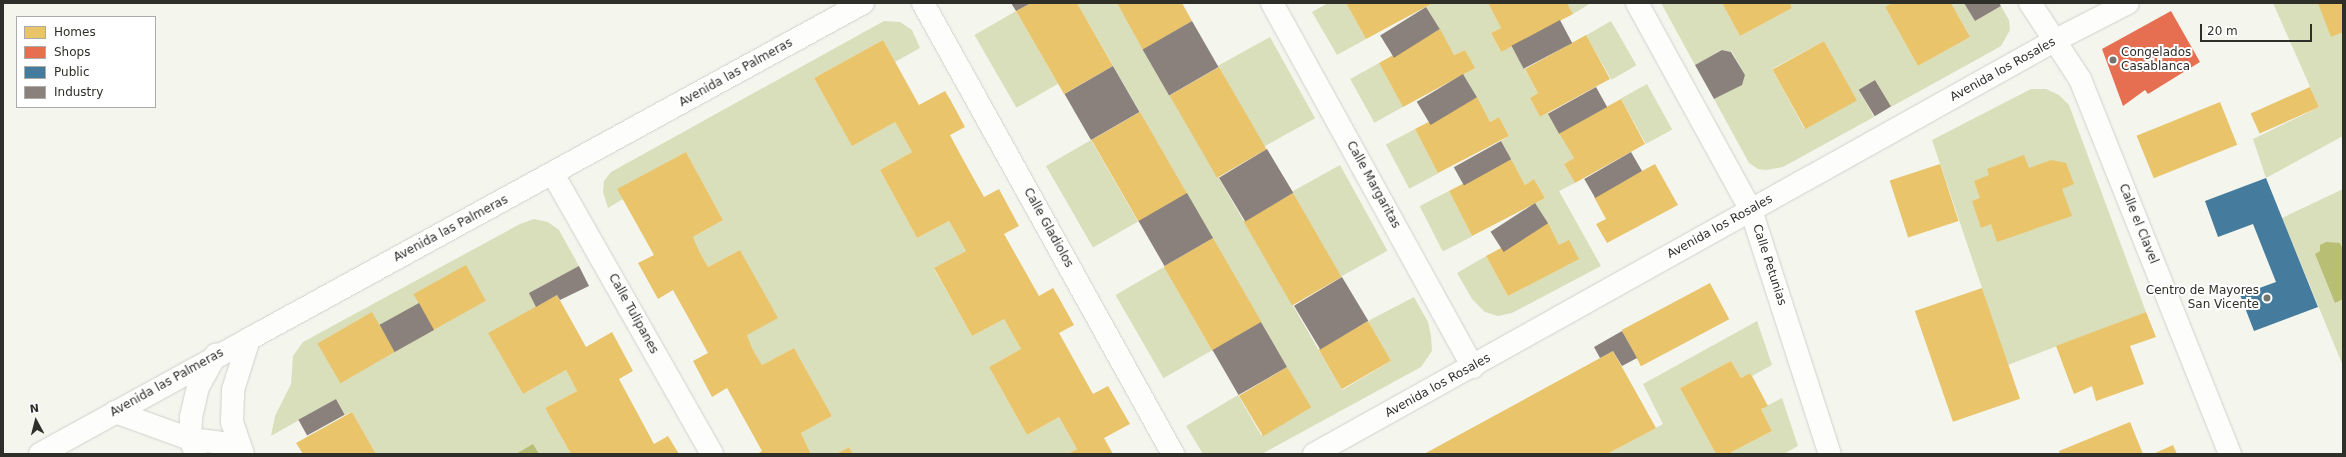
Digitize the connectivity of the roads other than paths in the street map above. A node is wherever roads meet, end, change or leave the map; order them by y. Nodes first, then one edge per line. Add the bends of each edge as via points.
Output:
1 (863, 3) edge
2 (924, 3) edge
3 (1272, 3) edge
4 (1637, 3) edge
5 (2030, 3) edge
6 (2128, 3) edge
7 (2054, 41) junction
8 (553, 174) junction
9 (1751, 210) junction
10 (249, 339) junction
11 (216, 355) junction
12 (1473, 367) junction
13 (115, 412) junction
14 (193, 446) edge
15 (241, 449) edge
16 (40, 454) edge
17 (712, 454) edge
18 (1173, 454) edge
19 (1314, 454) edge
20 (1830, 454) edge
21 (2230, 454) edge

1 - 8 street, Avenida las Palmeras
2 - 18 street, Calle Gladiolos
3 - 12 street, Calle Margaritas
4 - 9 street, Calle Petunias
5 - 7 street, Calle el Clavel
6 - 7 street, Avenida los Rosales
7 - 9 street, Avenida los Rosales
7 - 21 street, Calle el Clavel via 2080,80
8 - 10 street, Avenida las Palmeras
8 - 17 street, Calle Tulipanes
9 - 12 street, Avenida los Rosales
9 - 20 street, Calle Petunias
10 - 11 street, Avenida las Palmeras
10 - 15 street via 233,390 232,422
11 - 13 street, Avenida las Palmeras
11 - 14 street via 198,387 191,417
12 - 19 street, Avenida los Rosales
13 - 14 street
13 - 16 street, Avenida las Palmeras
14 - 15 street

